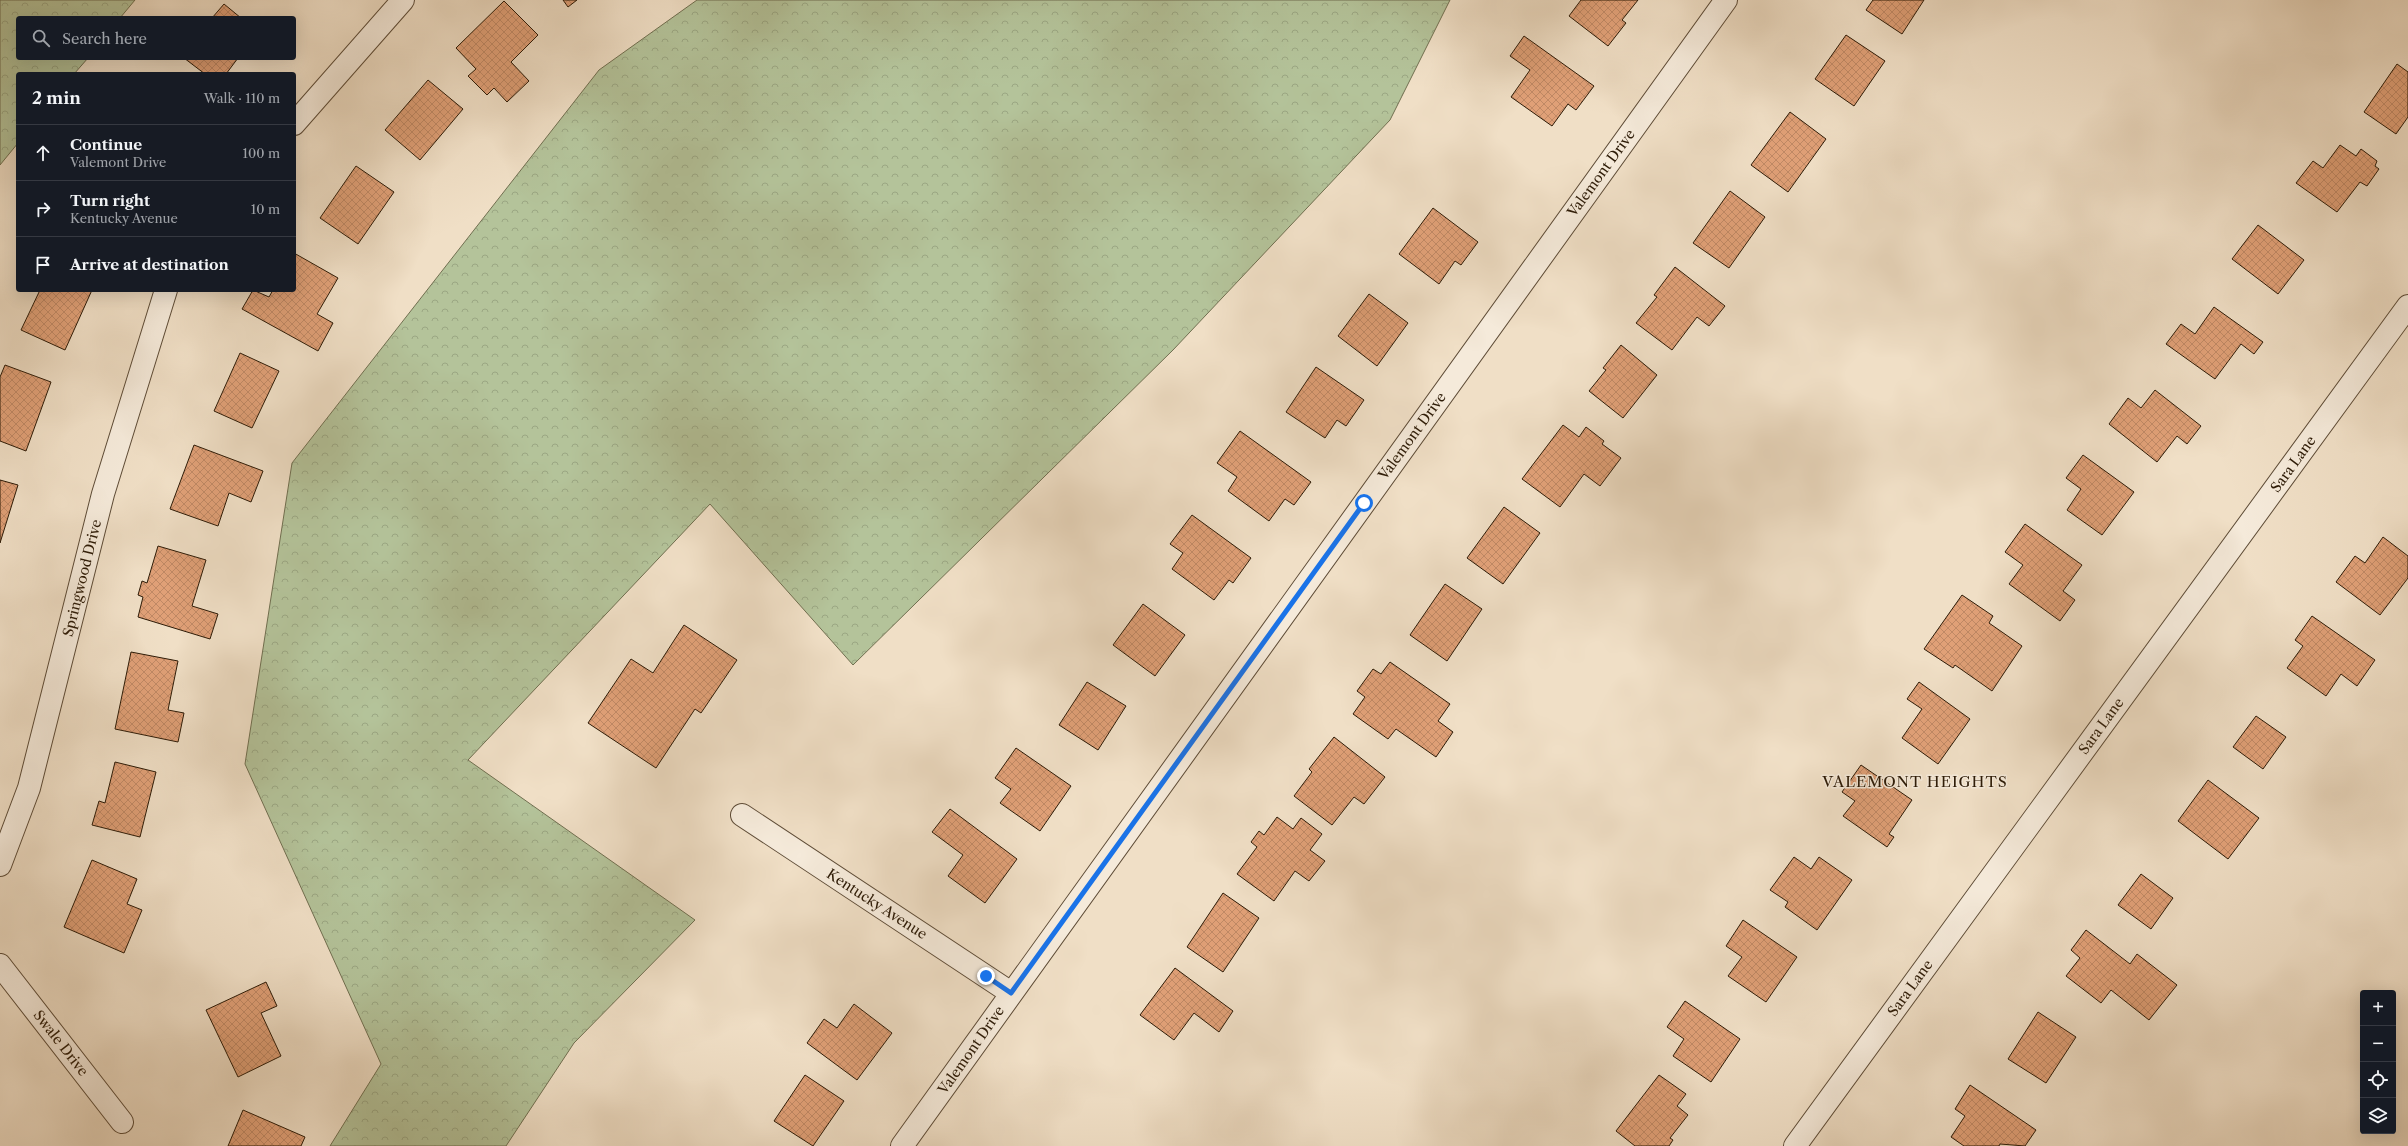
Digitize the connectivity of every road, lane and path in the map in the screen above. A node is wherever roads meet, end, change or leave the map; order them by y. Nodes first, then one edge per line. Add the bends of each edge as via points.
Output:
1 (403, 0) edge
2 (1726, 0) edge
3 (296, 122) edge
4 (165, 292) edge
5 (2408, 306) edge
6 (742, 815) dead end
7 (0, 865) edge
8 (0, 965) edge
9 (1011, 993) junction
10 (122, 1122) dead end
11 (902, 1146) edge
12 (1795, 1146) edge

1 - 3 street
2 - 9 street, Valemont Drive
4 - 7 street, Springwood Drive via 103,494 29,788
5 - 12 street, Sara Lane
6 - 9 street, Kentucky Avenue
8 - 10 street, Swale Drive
9 - 11 street, Valemont Drive

